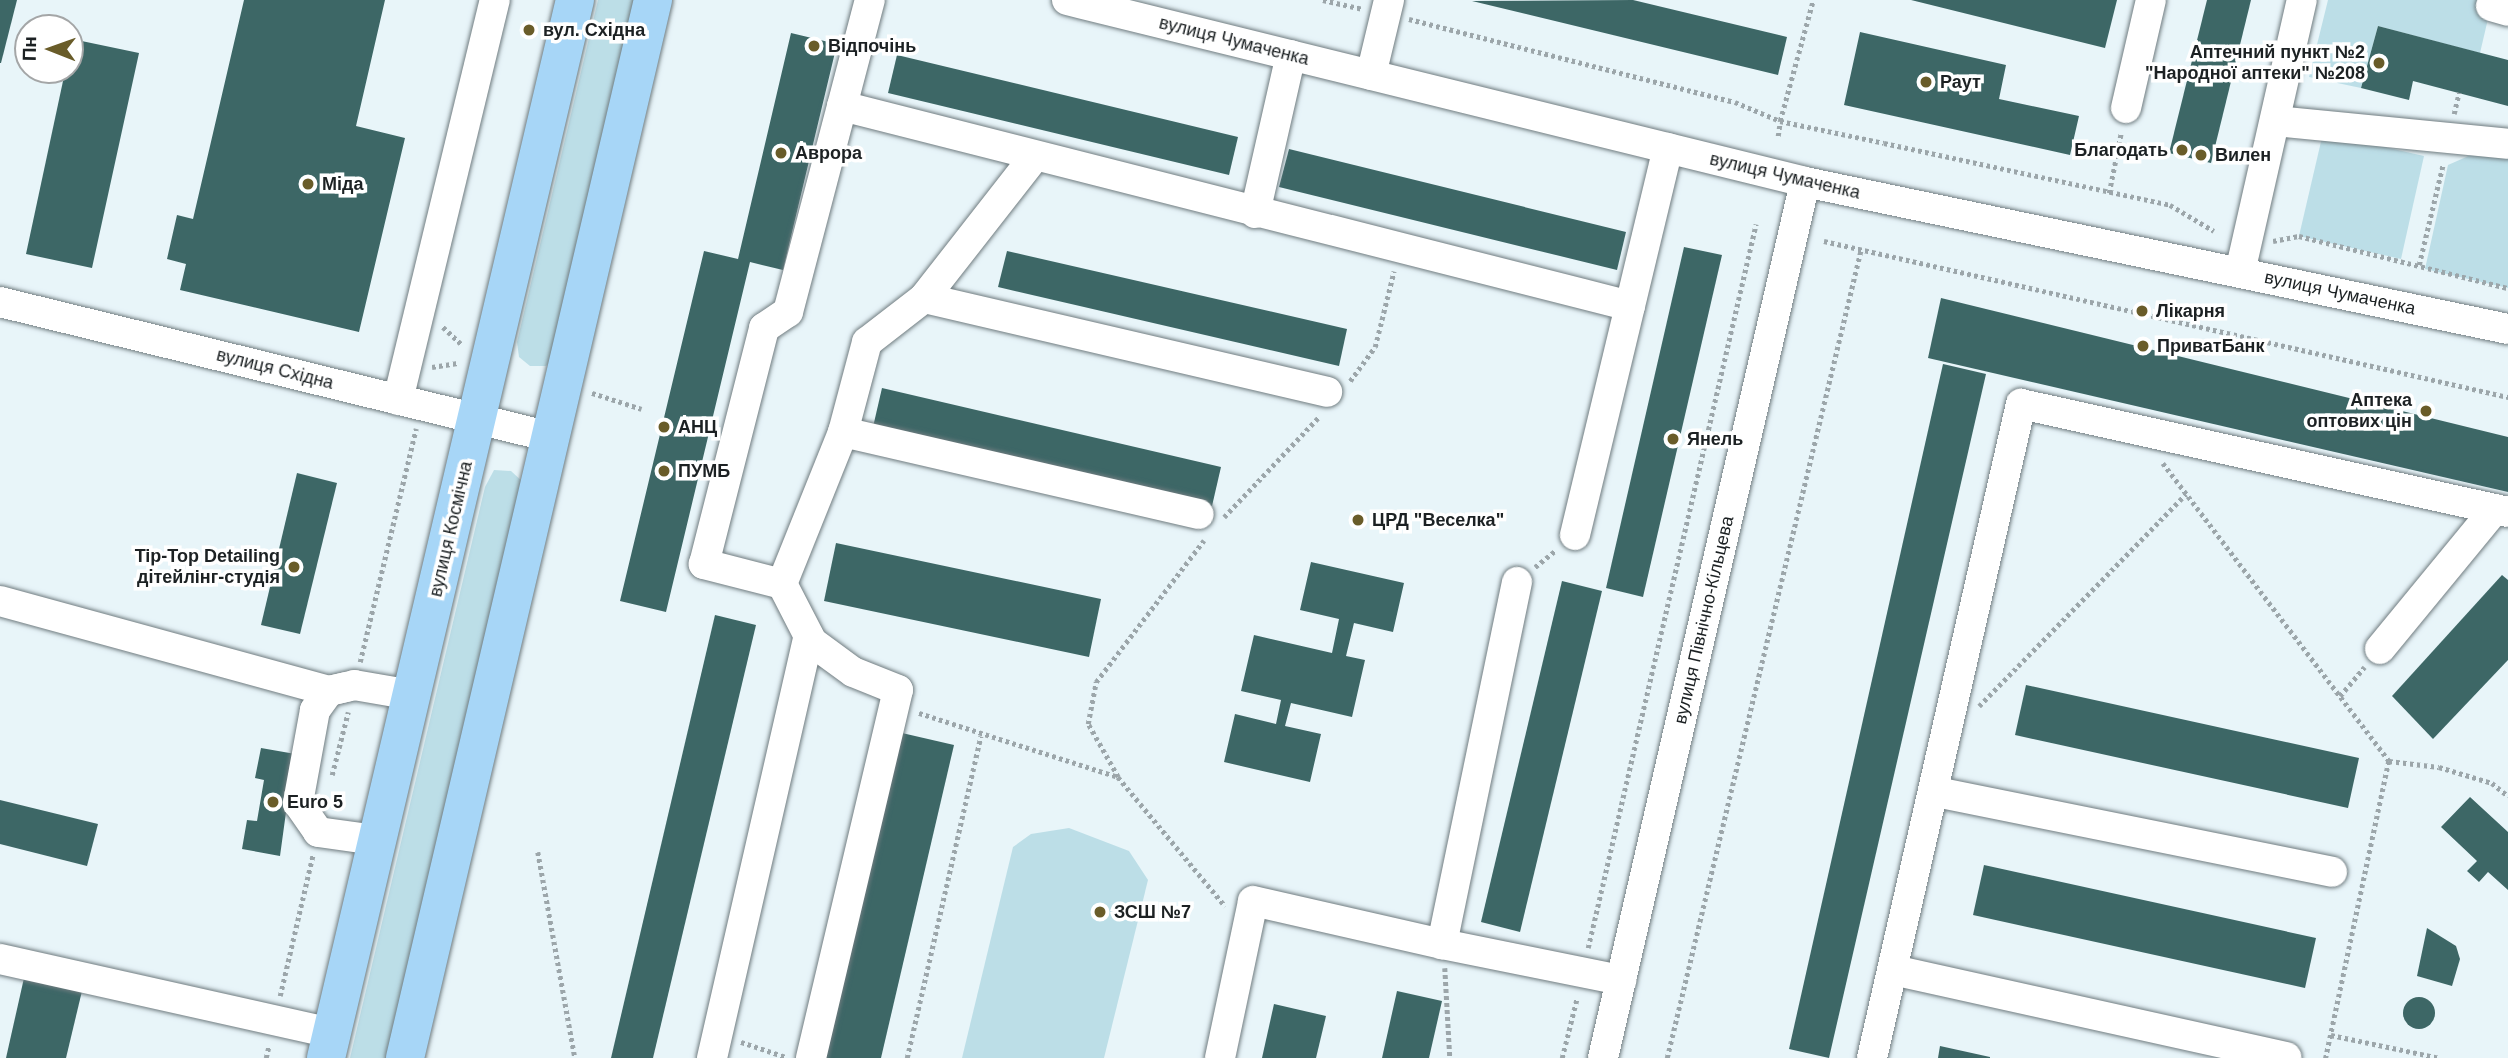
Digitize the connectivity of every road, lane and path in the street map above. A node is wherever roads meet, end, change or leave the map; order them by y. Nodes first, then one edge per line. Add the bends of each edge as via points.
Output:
1 (495, 0) edge
2 (575, 0) edge
3 (653, 0) edge
4 (870, 0) edge
5 (1067, 0) edge
6 (1323, 0) edge
7 (1813, 0) edge
8 (2151, 0) edge
9 (2302, 0) edge
10 (1388, 7) edge
11 (1291, 55) junction
12 (1371, 75) junction
13 (2459, 93) dead end
14 (842, 106) junction
15 (2126, 108) joint
16 (1780, 121) junction
17 (2275, 121) junction
18 (1778, 136) dead end
19 (2449, 138) junction
20 (2508, 144) edge
21 (1668, 148) junction
22 (1035, 156) junction
23 (1805, 182) junction
24 (2109, 192) junction
25 (1255, 213) junction
26 (1756, 224) dead end
27 (2208, 227) junction
28 (2214, 231) dead end
29 (2206, 236) dead end
30 (2265, 239) dead end
31 (1824, 242) dead end
32 (1400, 249) junction
33 (1861, 249) junction
34 (2419, 265) junction
35 (2240, 272) junction
36 (2508, 288) edge
37 (924, 298) junction
38 (0, 302) edge
39 (1630, 306) junction
40 (445, 312) dead end
41 (442, 325) junction
42 (2508, 329) edge
43 (439, 336) dead end
44 (469, 351) dead end
45 (434, 357) dead end
46 (469, 362) dead end
47 (431, 368) junction
48 (592, 393) dead end
49 (1332, 397) junction
50 (2508, 397) edge
51 (410, 402) junction
52 (642, 408) dead end
53 (477, 419) junction
54 (2138, 430) junction
55 (843, 432) junction
56 (551, 437) junction
57 (2186, 494) junction
58 (2501, 510) edge
59 (1210, 522) junction
60 (1575, 535) joint
61 (1517, 582) joint
62 (782, 584) junction
63 (0, 601) edge
64 (809, 636) junction
65 (2379, 649) joint
66 (342, 688) junction
67 (412, 695) junction
68 (2340, 696) junction
69 (895, 704) junction
70 (981, 737) junction
71 (1948, 738) junction
72 (2389, 761) junction
73 (1118, 777) junction
74 (331, 779) dead end
75 (1936, 792) junction
76 (2508, 796) edge
77 (318, 832) junction
78 (376, 840) junction
79 (538, 852) dead end
80 (2332, 872) dead end
81 (1247, 933) junction
82 (1443, 944) junction
83 (0, 959) edge
84 (1583, 969) junction
85 (1893, 970) junction
86 (1621, 980) junction
87 (274, 1021) junction
88 (2331, 1035) junction
89 (328, 1046) edge
90 (715, 1046) edge
91 (1606, 1057) edge
92 (2287, 1057) edge
93 (266, 1058) edge
94 (405, 1058) edge
95 (575, 1058) edge
96 (790, 1058) edge
97 (811, 1058) edge
98 (906, 1058) edge
99 (1220, 1058) edge
100 (1450, 1058) edge
101 (1562, 1058) edge
102 (1667, 1058) edge
103 (1872, 1058) edge
104 (2326, 1058) edge
105 (2440, 1058) edge

1 - 51 street
2 - 53 main road, вулиця Космічна
3 - 56 main road
4 - 14 street
5 - 11 street, вулиця Чумаченка
6 - 10 path
7 - 16 path
8 - 15 street
9 - 17 street
10 - 12 street
10 - 16 path via 1607,67
11 - 12 street, вулиця Чумаченка
11 - 25 street
12 - 21 street, вулиця Чумаченка
13 - 19 path
14 - 22 street
14 - 62 street via 788,312 764,328 704,564
15 - 24 path
16 - 18 path
16 - 24 path
17 - 19 street
17 - 35 street
19 - 20 street
19 - 34 path
21 - 23 street, вулиця Чумаченка
21 - 39 street
22 - 25 street
22 - 37 street
23 - 35 street, вулиця Чумаченка
23 - 86 street, вулиця Північно-Кільцева
24 - 27 path via 2170,205
25 - 32 street
26 - 84 path
27 - 28 path
27 - 29 path
30 - 34 path via 2299,236
31 - 33 path
32 - 39 street
32 - 49 path via 1375,347
33 - 50 path
33 - 102 path
34 - 36 path
35 - 42 street, вулиця Чумаченка
37 - 49 street
37 - 55 street via 867,342
38 - 51 street, вулиця Східна
39 - 60 street
40 - 41 path
41 - 43 path
41 - 44 path
45 - 47 path
46 - 47 path
47 - 51 path
48 - 52 path
49 - 59 path
51 - 53 street, вулиця Східна
51 - 66 path
53 - 56 street, вулиця Східна
53 - 67 main road, вулиця Космічна
54 - 57 path
54 - 58 street
54 - 71 street via 2021,404
55 - 59 street
55 - 62 street
56 - 94 main road
57 - 68 path
57 - 71 path
58 - 65 street
59 - 73 path via 1096,682 1088,724
60 - 61 path
61 - 82 street
62 - 64 street
63 - 66 street
64 - 69 street via 853,673 898,690
64 - 90 street
65 - 68 path
66 - 67 street
66 - 74 path
66 - 77 street via 315,710 298,803
67 - 78 main road, вулиця Космічна
68 - 72 path
69 - 70 path
69 - 97 street
70 - 73 path
70 - 98 path
71 - 75 street
72 - 76 path via 2439,767 2492,783
72 - 88 path
73 - 81 path
75 - 80 street
75 - 85 street
77 - 78 street
77 - 87 path
78 - 89 main road, вулиця Космічна
79 - 95 path
81 - 82 street via 1253,901
81 - 99 street
82 - 84 street
82 - 100 path
83 - 87 street
84 - 86 street
84 - 101 path
85 - 92 street
85 - 103 street
86 - 91 street, вулиця Північно-Кільцева
87 - 89 street
87 - 93 path
88 - 104 path
88 - 105 path
90 - 96 path

